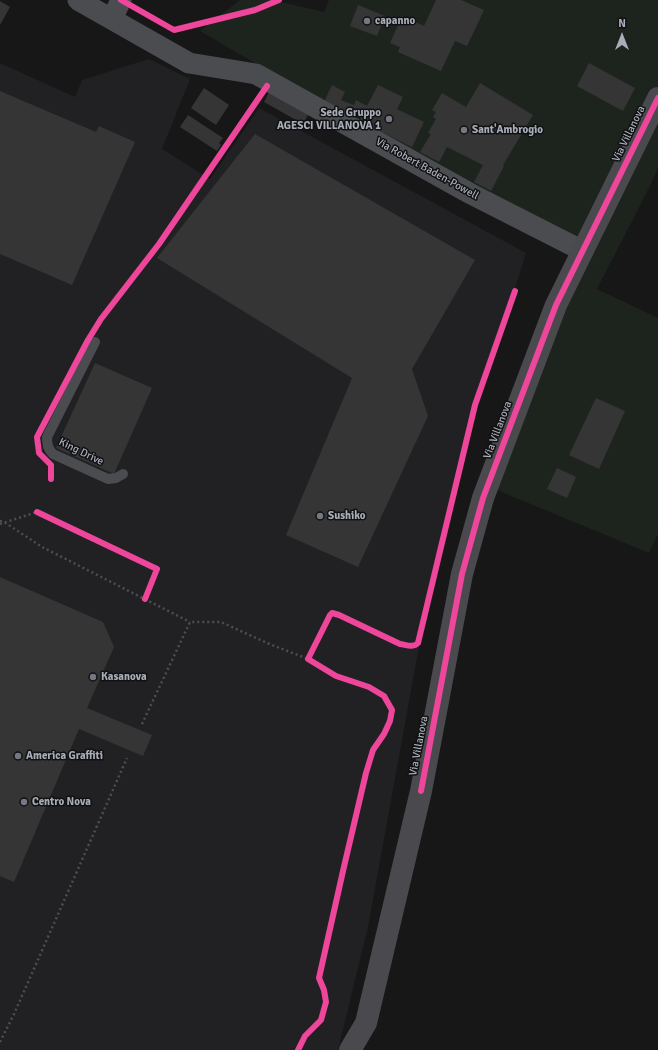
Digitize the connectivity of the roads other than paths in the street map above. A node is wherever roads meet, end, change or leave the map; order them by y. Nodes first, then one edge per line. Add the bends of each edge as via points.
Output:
1 (78, 0) edge
2 (121, 0) edge
3 (112, 19) junction
4 (658, 98) edge
5 (583, 251) junction
6 (95, 342) dead end
7 (123, 474) dead end
8 (366, 1023) junction
9 (350, 1050) edge
10 (368, 1050) edge

1 - 3 street, Via Robert Baden-Powell
2 - 3 street
3 - 5 street, Via Robert Baden-Powell via 189,63 256,74 471,194
4 - 5 main road, Via Villanova
5 - 8 main road, Via Villanova via 556,305 483,498 462,574 420,791
6 - 7 lane, King Drive via 47,437 47,444 53,454 108,479
8 - 9 main road, Via Villanova
8 - 10 main road, Via Villanova

